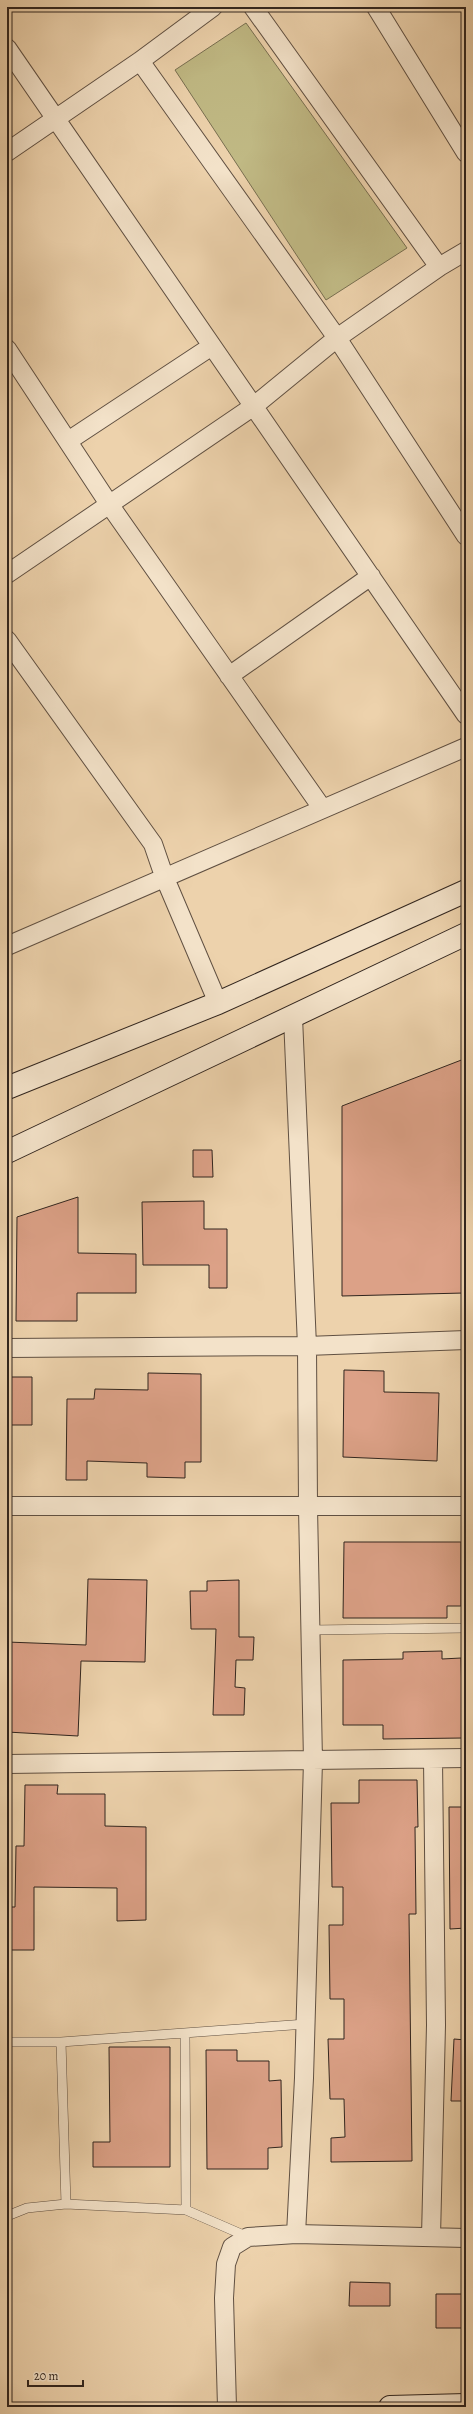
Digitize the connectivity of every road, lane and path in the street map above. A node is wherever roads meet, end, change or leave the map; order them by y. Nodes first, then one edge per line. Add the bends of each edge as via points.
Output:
1 (212, 7) edge
2 (253, 7) edge
3 (376, 7) edge
4 (7, 48) edge
5 (140, 61) junction
6 (56, 118) junction
7 (7, 152) edge
8 (466, 153) edge
9 (466, 252) edge
10 (439, 267) junction
11 (337, 338) junction
12 (212, 346) junction
13 (7, 349) edge
14 (254, 406) junction
15 (68, 441) junction
16 (109, 504) junction
17 (466, 536) edge
18 (7, 574) edge
19 (371, 576) junction
20 (7, 640) edge
21 (229, 676) junction
22 (466, 715) edge
23 (466, 747) edge
24 (322, 808) junction
25 (164, 876) junction
26 (466, 891) edge
27 (466, 934) edge
28 (8, 943) edge
29 (218, 1003) junction
30 (293, 1017) junction
31 (7, 1088) edge
32 (7, 1152) edge
33 (466, 1340) edge
34 (307, 1346) junction
35 (7, 1348) edge
36 (7, 1506) edge
37 (466, 1506) edge
38 (308, 1507) junction
39 (466, 1628) edge
40 (311, 1630) junction
41 (466, 1758) edge
42 (434, 1759) junction
43 (313, 1761) junction
44 (7, 1764) edge
45 (306, 2024) junction
46 (185, 2033) junction
47 (7, 2042) edge
48 (61, 2042) junction
49 (66, 2204) junction
50 (186, 2210) junction
51 (7, 2216) edge
52 (296, 2234) junction
53 (248, 2237) junction
54 (431, 2237) junction
55 (466, 2238) edge
56 (466, 2405) edge
57 (227, 2407) edge
58 (390, 2407) edge

1 - 5 street
2 - 10 street
3 - 8 street
4 - 6 street
5 - 6 street
5 - 11 street
6 - 7 street
6 - 12 street
9 - 10 street
10 - 11 street
11 - 14 street
11 - 17 street
12 - 14 street
12 - 15 street
13 - 15 street
14 - 16 street
14 - 19 street
15 - 16 street
16 - 18 street
16 - 21 street
19 - 21 street
19 - 22 street
20 - 25 street via 153,844
21 - 24 street
23 - 24 street
24 - 25 street
25 - 28 street
25 - 29 street
26 - 29 main road
27 - 30 main road
29 - 31 main road
30 - 32 main road
30 - 34 street
33 - 34 street
34 - 35 street
34 - 38 street
36 - 38 street
37 - 38 street
38 - 40 street
39 - 40 lane
40 - 43 street
41 - 42 street
42 - 43 street
42 - 54 street via 436,2025
43 - 44 street
43 - 45 street
45 - 46 lane
45 - 52 street
46 - 48 lane
46 - 50 lane
47 - 48 lane
48 - 49 lane
49 - 50 lane
49 - 51 lane via 26,2208
50 - 53 lane
52 - 53 street
52 - 54 street
53 - 57 street via 232,2246 226,2264 224,2298
54 - 55 street
56 - 58 main road

